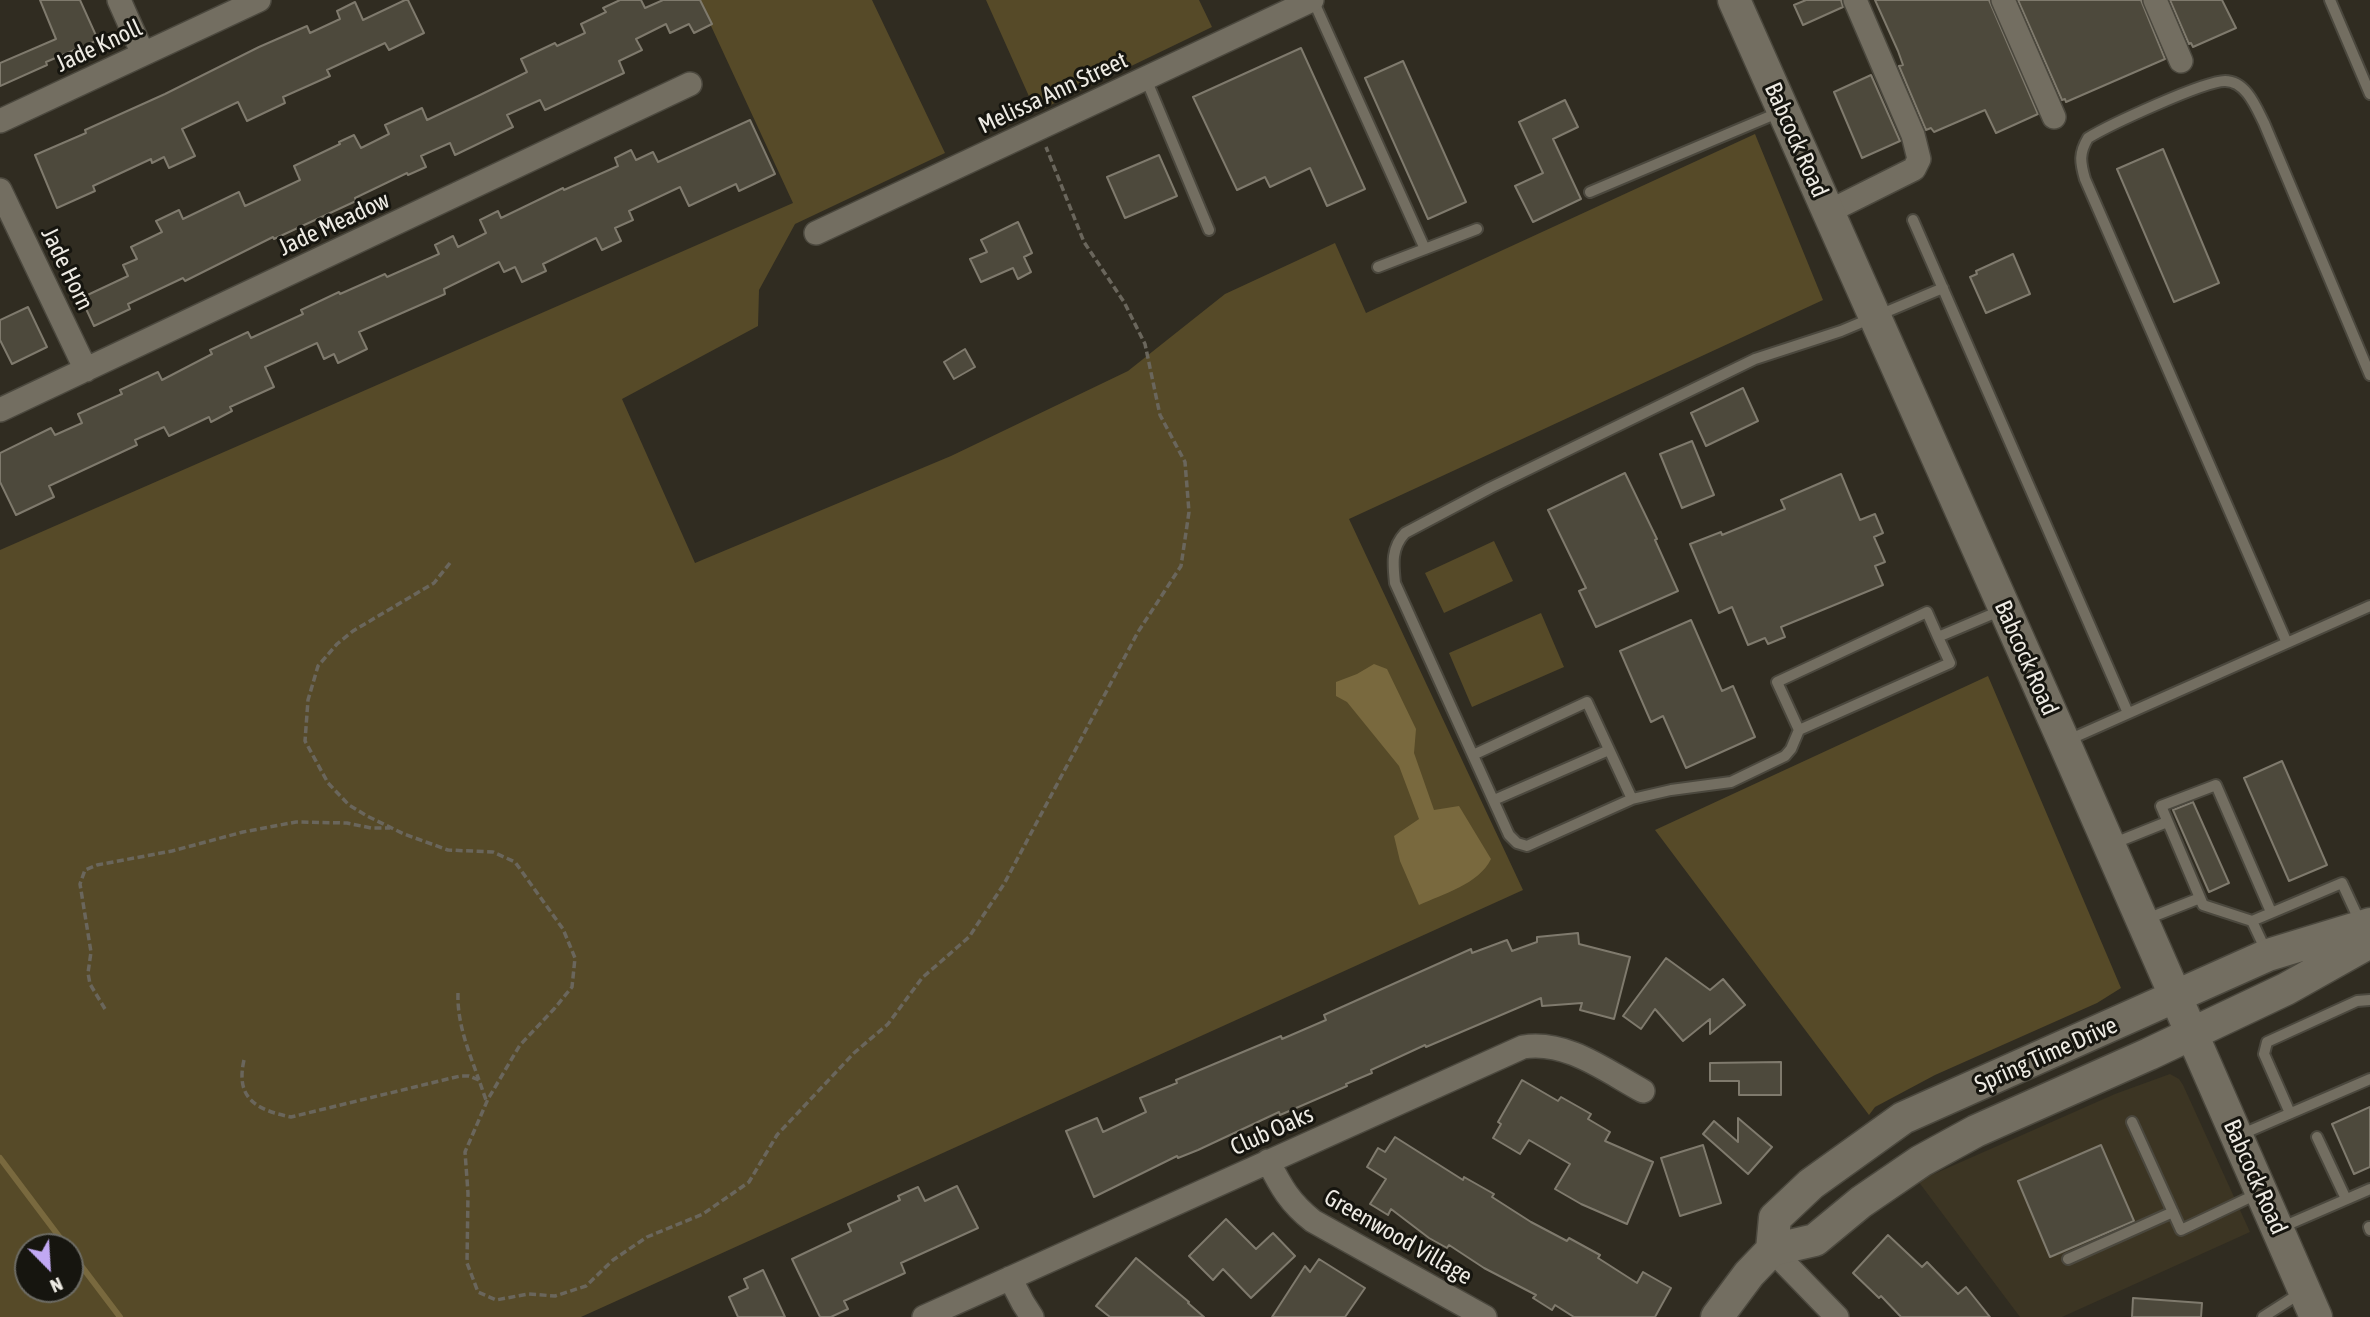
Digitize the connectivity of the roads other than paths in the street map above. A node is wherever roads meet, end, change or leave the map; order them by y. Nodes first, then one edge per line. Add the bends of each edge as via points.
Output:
1 (119, 0) edge
2 (259, 0) edge
3 (1313, 0) edge
4 (1734, 0) edge
5 (1855, 0) edge
6 (2003, 0) edge
7 (2155, 0) edge
8 (2330, 0) edge
9 (143, 54) junction
10 (2181, 61) dead end
11 (1146, 79) junction
12 (691, 84) dead end
13 (2370, 94) edge
14 (1783, 111) junction
15 (2054, 117) dead end
16 (0, 121) edge
17 (0, 190) edge
18 (1590, 192) dead end
19 (1828, 212) junction
20 (1913, 220) dead end
21 (1477, 229) dead end
22 (1209, 230) dead end
23 (816, 233) dead end
24 (1425, 249) junction
25 (1378, 267) dead end
26 (1943, 288) junction
27 (1874, 316) junction
28 (86, 370) junction
29 (2370, 375) edge
30 (0, 410) edge
31 (2370, 607) edge
32 (2004, 609) junction
33 (1938, 637) junction
34 (2287, 643) junction
35 (2128, 713) junction
36 (1799, 730) junction
37 (2064, 742) junction
38 (1609, 750) junction
39 (1473, 755) junction
40 (1632, 799) junction
41 (1494, 800) junction
42 (2167, 822) junction
43 (2109, 846) junction
44 (2200, 898) junction
45 (2271, 912) junction
46 (2142, 920) junction
47 (2252, 920) junction
48 (2368, 931) edge
49 (2267, 955) junction
50 (2176, 997) junction
51 (2370, 1000) edge
52 (2192, 1033) junction
53 (2370, 1079) edge
54 (1643, 1091) dead end
55 (2290, 1113) junction
56 (2132, 1122) dead end
57 (2237, 1136) junction
58 (2317, 1137) dead end
59 (1268, 1161) junction
60 (2370, 1189) edge
61 (2262, 1192) junction
62 (2346, 1199) junction
63 (2173, 1212) junction
64 (2278, 1229) junction
65 (1772, 1250) junction
66 (2068, 1259) dead end
67 (1010, 1278) junction
68 (2310, 1304) edge
69 (924, 1317) edge
70 (1032, 1317) edge
71 (1485, 1317) edge
72 (1717, 1317) edge
73 (1837, 1317) edge
74 (2263, 1317) edge

1 - 9 street
2 - 9 street, Jade Knoll
3 - 11 street, Melissa Ann Street
3 - 24 lane
4 - 14 street, Babcock Road
5 - 19 street via 1919,159 1914,169
6 - 15 street
7 - 10 street
8 - 13 lane
9 - 16 street, Jade Knoll
11 - 22 lane
11 - 23 street, Melissa Ann Street
12 - 28 street, Jade Meadow
14 - 18 lane
14 - 19 street, Babcock Road
17 - 28 street, Jade Horn
19 - 27 street, Babcock Road
20 - 26 lane
21 - 24 lane
24 - 25 lane
26 - 27 lane
26 - 35 lane
27 - 32 street, Babcock Road
27 - 39 lane via 1755,359 1490,488 1396,542 1395,583
28 - 30 street, Jade Meadow
29 - 34 lane via 2264,123 2241,87 2226,81 2205,85 2088,138 2080,162 2085,179
31 - 34 lane
32 - 33 lane
32 - 37 street, Babcock Road
33 - 36 lane via 1950,663
33 - 36 lane via 1927,612 1777,682
34 - 35 lane
35 - 37 lane
36 - 40 lane via 1785,757 1731,782
37 - 43 street, Babcock Road
38 - 39 lane via 1587,702
38 - 40 lane
38 - 41 lane
39 - 41 lane
40 - 41 lane via 1527,846 1509,835
42 - 43 lane
42 - 44 lane
42 - 45 lane via 2161,806 2216,785
43 - 46 street, Babcock Road
44 - 46 lane
44 - 47 lane via 2203,905
45 - 47 lane
45 - 48 lane via 2342,883
46 - 50 street, Babcock Road
47 - 49 lane
48 - 49 street, Spring Time Drive
48 - 52 street, Spring Time Drive via 2286,989
49 - 50 street, Spring Time Drive
50 - 52 street, Babcock Road
50 - 65 street, Spring Time Drive via 1903,1118 1811,1184 1775,1218
51 - 55 lane via 2357,1001 2267,1042 2264,1054
52 - 57 street, Babcock Road
52 - 65 street, Spring Time Drive via 1976,1131 1921,1161 1815,1240
53 - 55 lane
54 - 59 street, Club Oaks via 1576,1055 1544,1046 1523,1047
55 - 57 lane
56 - 63 lane
57 - 61 street, Babcock Road
58 - 62 lane
59 - 67 street, Club Oaks
59 - 71 street, Greenwood Village via 1280,1187 1313,1220
60 - 62 lane
61 - 63 lane via 2181,1230
61 - 64 street, Babcock Road
62 - 64 lane
63 - 66 lane
64 - 68 street, Babcock Road
65 - 72 street
65 - 73 street
67 - 69 street, Club Oaks
67 - 70 street
68 - 74 lane

